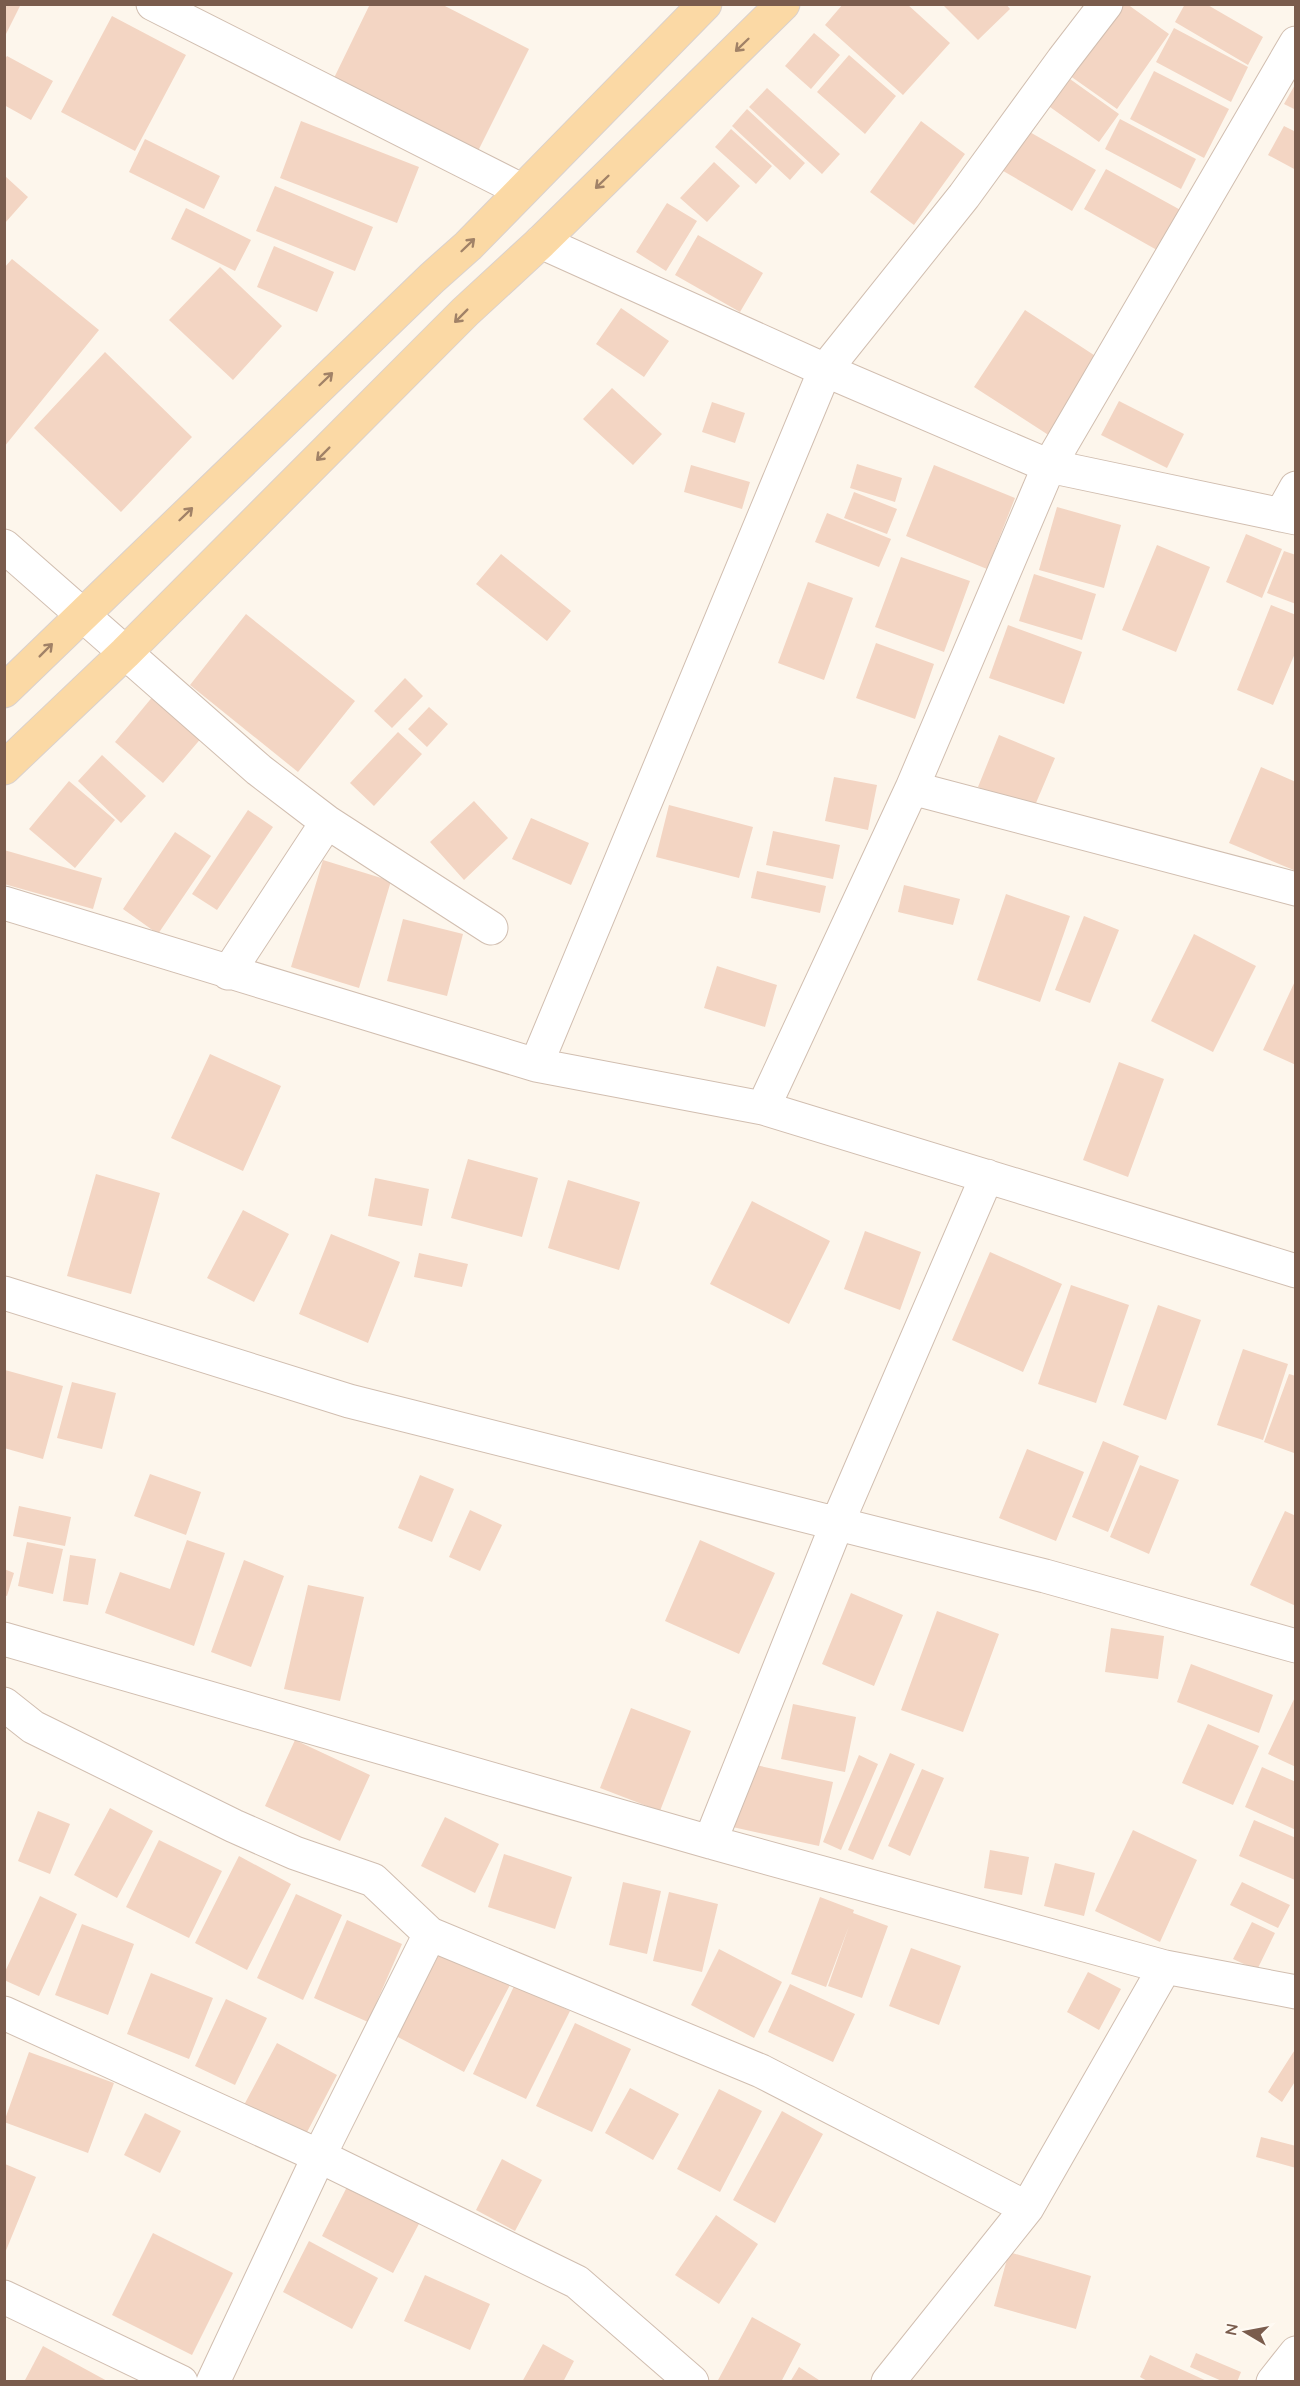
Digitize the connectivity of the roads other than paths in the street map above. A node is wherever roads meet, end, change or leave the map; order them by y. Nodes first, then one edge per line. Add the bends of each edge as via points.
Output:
1 (153, 4) edge
2 (705, 4) edge
3 (783, 4) edge
4 (1106, 4) edge
5 (1296, 43) edge
6 (521, 190) junction
7 (541, 242) junction
8 (825, 370) junction
9 (1049, 466) junction
10 (1291, 507) edge
11 (4, 546) edge
12 (82, 615) junction
13 (125, 653) junction
14 (4, 691) edge
15 (4, 768) edge
16 (912, 788) junction
17 (327, 822) junction
18 (1296, 889) edge
19 (4, 903) edge
20 (491, 928) dead end
21 (228, 973) junction
22 (536, 1065) junction
23 (763, 1108) junction
24 (987, 1176) junction
25 (1296, 1271) edge
26 (4, 1293) edge
27 (837, 1524) junction
28 (4, 1639) edge
29 (1296, 1646) edge
30 (4, 1704) edge
31 (710, 1842) junction
32 (430, 1934) junction
33 (1166, 1966) junction
34 (1296, 1992) edge
35 (4, 2013) edge
36 (319, 2156) junction
37 (1027, 2208) junction
38 (4, 2297) edge
39 (1296, 2353) edge
40 (181, 2382) edge
41 (213, 2382) edge
42 (692, 2382) edge
43 (888, 2382) edge
44 (1273, 2382) edge

1 - 6 street
2 - 6 main road
3 -> 7 main road
4 - 8 street via 964,196
5 - 9 street
12 -> 6 main road via 468,246
7 - 8 street
7 -> 13 main road via 465,312
8 - 9 street
8 - 22 street
9 - 10 street
9 - 16 street
11 - 12 street
12 - 13 street
14 -> 12 main road
13 - 15 main road
13 - 17 street via 259,770
16 - 18 street
16 - 23 street
17 - 20 street
17 - 21 street
19 - 21 street
21 - 22 street
22 - 23 street
23 - 24 street
24 - 25 street
24 - 27 street
26 - 27 street via 349,1401
27 - 29 street via 1045,1576
27 - 31 street
28 - 31 street
30 - 32 street via 33,1727 234,1826 295,1853 373,1880
31 - 33 street
32 - 36 street
32 - 37 street via 761,2071
33 - 34 street
33 - 37 street
35 - 36 street
36 - 41 street
36 - 42 street via 577,2282
37 - 43 street
38 - 40 street
39 - 44 street

